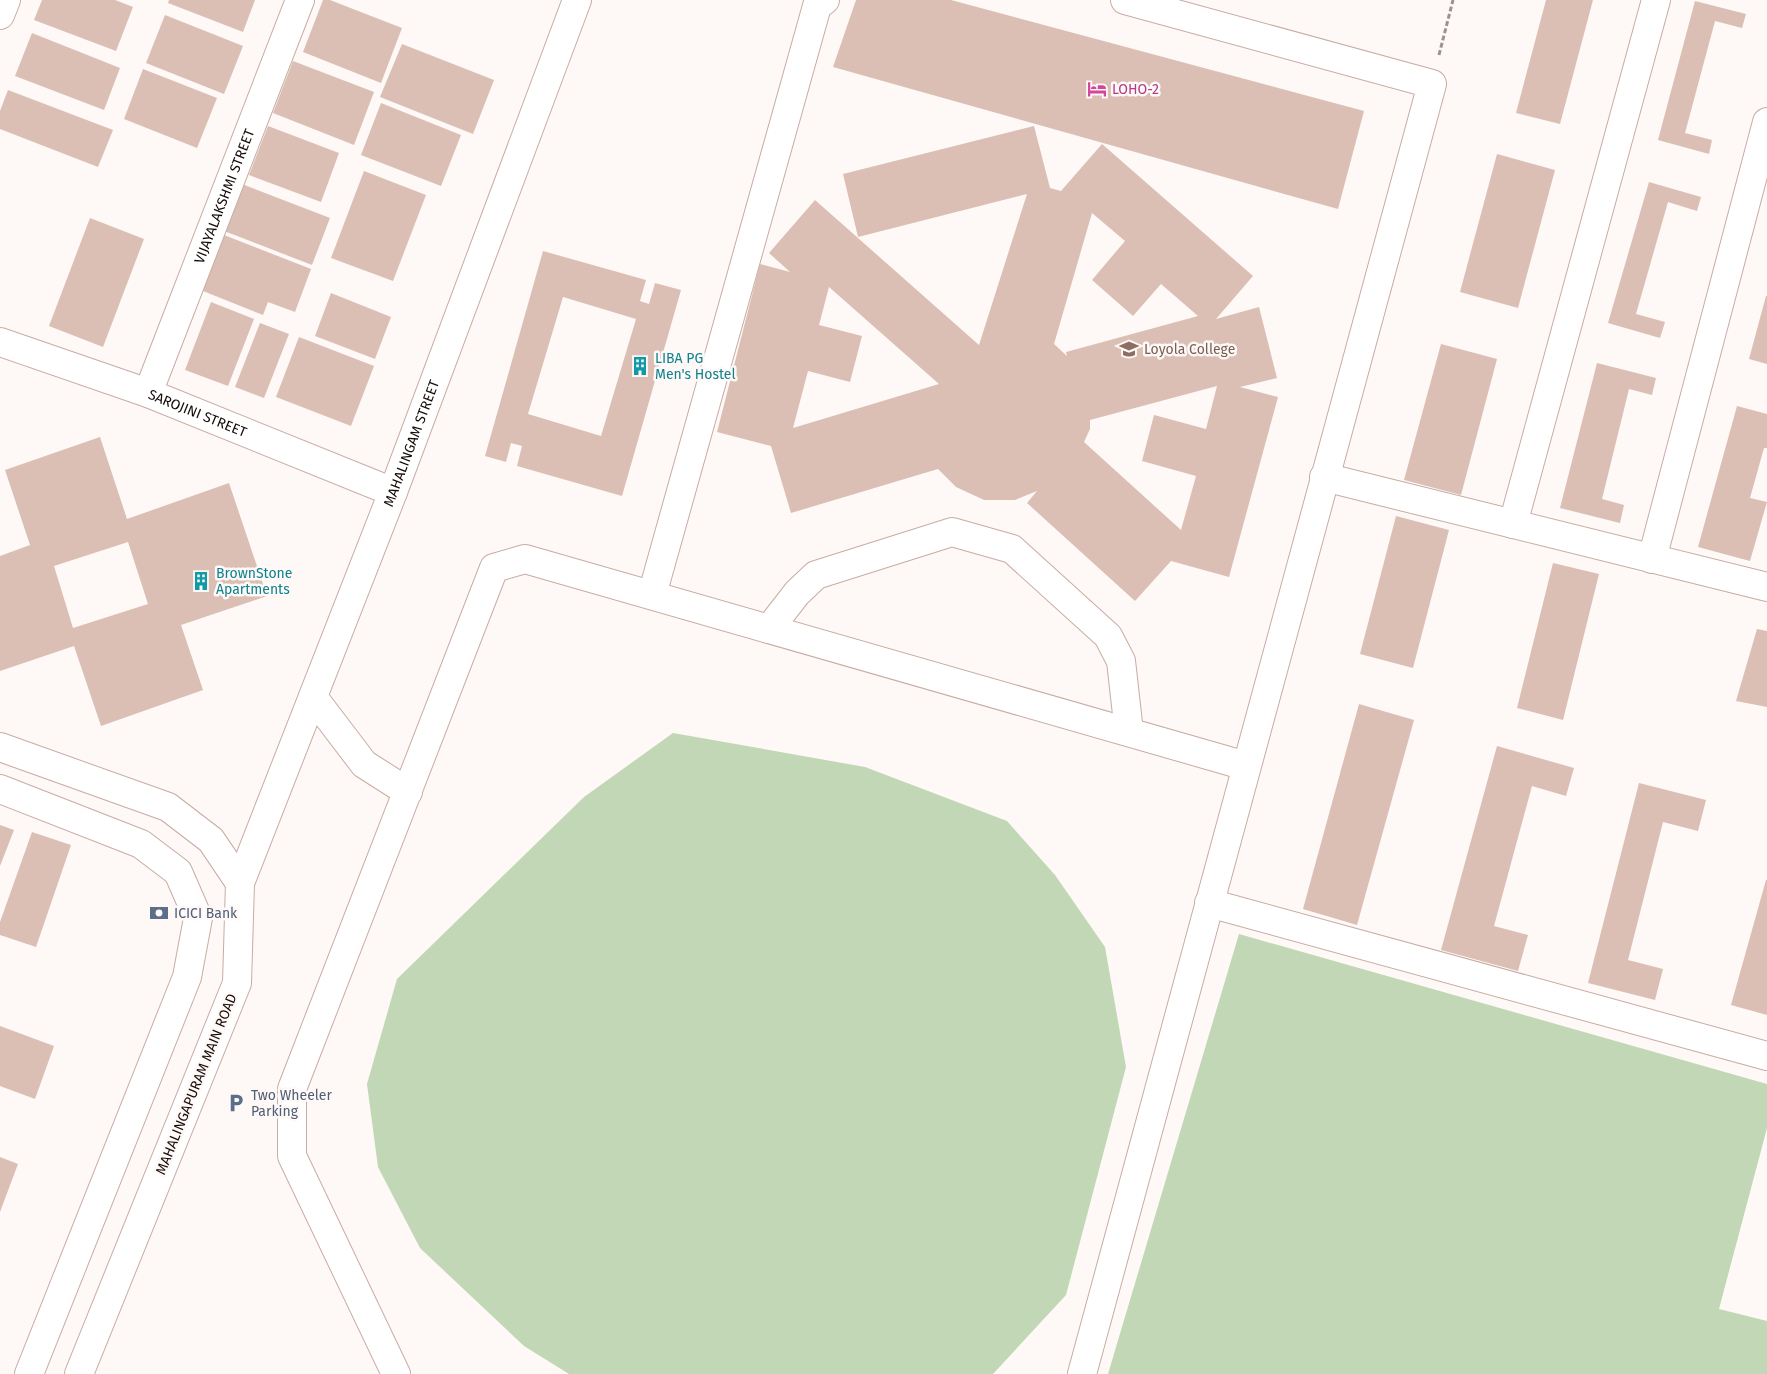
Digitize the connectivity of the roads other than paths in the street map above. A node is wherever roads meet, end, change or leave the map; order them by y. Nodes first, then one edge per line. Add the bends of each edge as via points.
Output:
1 (6, 0) edge
2 (300, 0) edge
3 (577, 0) edge
4 (825, 0) edge
5 (1125, 0) edge
6 (1656, 0) edge
7 (0, 15) edge
8 (1767, 122) edge
9 (0, 342) edge
10 (148, 393) junction
11 (1324, 478) junction
12 (392, 492) junction
13 (1513, 524) junction
14 (1652, 559) junction
15 (1767, 588) edge
16 (652, 595) junction
17 (770, 629) junction
18 (313, 697) junction
19 (1129, 732) junction
20 (0, 747) edge
21 (1246, 766) junction
22 (0, 789) edge
23 (408, 792) junction
24 (240, 883) junction
25 (1209, 903) junction
26 (1767, 1056) edge
27 (29, 1374) edge
28 (79, 1374) edge
29 (396, 1374) edge
30 (1082, 1374) edge

1 - 7 street
2 - 10 street, VIJAYALAKSHMI STREET
3 - 12 street, MAHALINGAM STREET
4 - 16 street via 817,6
5 - 11 street via 1432,84
6 - 13 street
8 - 14 street
9 - 10 street, SAROJINI STREET
10 - 12 street, SAROJINI STREET
11 - 13 street
11 - 21 street
12 - 18 street, MAHALINGAM STREET
13 - 14 street
14 - 15 street
16 - 17 street
16 - 23 street via 525,559 494,568
17 - 19 street
17 - 19 street via 797,593 816,575 952,532 1012,549 1108,636 1121,661
18 - 23 street via 364,764
18 - 24 street, MAHALINGAM STREET
19 - 21 street
20 - 24 street via 168,807 211,840
21 - 25 street
22 - 27 street via 141,844 178,872 198,918 186,977
23 - 29 street via 292,1089 292,1156
24 - 28 street, MAHALINGAPURAM MAIN ROAD via 237,983
25 - 26 street
25 - 30 street

